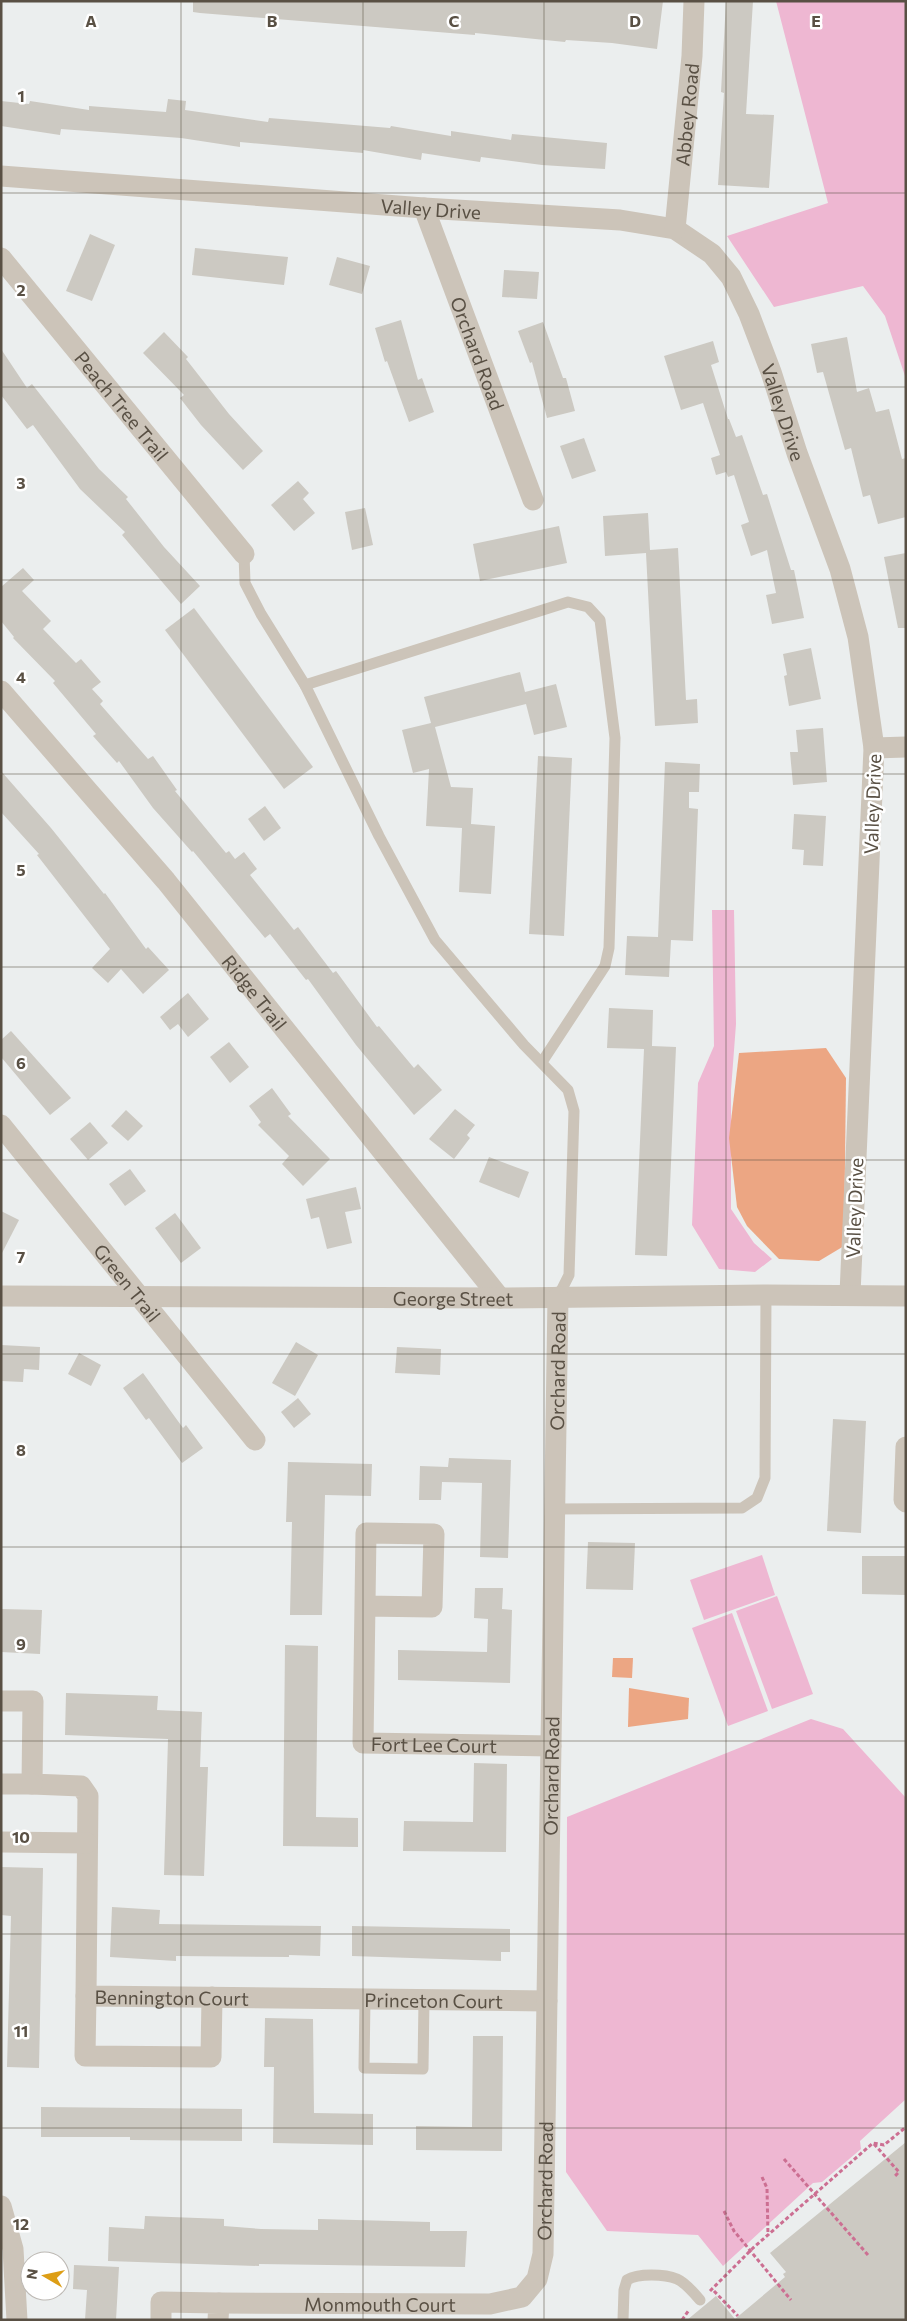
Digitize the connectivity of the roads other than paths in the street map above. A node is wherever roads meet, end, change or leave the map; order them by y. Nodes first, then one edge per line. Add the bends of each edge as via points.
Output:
1 (694, 1) edge
2 (1, 176) edge
3 (424, 208) junction
4 (675, 229) junction
5 (1, 258) edge
6 (533, 500) dead end
7 (244, 554) joint
8 (305, 685) junction
9 (1, 691) edge
10 (906, 747) edge
11 (874, 748) junction
12 (542, 1062) junction
13 (1, 1125) edge
14 (850, 1294) junction
15 (766, 1295) junction
16 (1, 1296) edge
17 (906, 1296) edge
18 (141, 1297) junction
19 (558, 1297) junction
20 (500, 1298) junction
21 (255, 1440) dead end
22 (906, 1447) edge
23 (906, 1502) edge
24 (554, 1509) junction
25 (365, 1606) junction
26 (1, 1701) edge
27 (551, 1746) junction
28 (1, 1784) edge
29 (32, 1784) junction
30 (1, 1842) edge
31 (87, 1843) junction
32 (86, 1996) junction
33 (212, 1997) junction
34 (321, 1998) joint
35 (365, 1999) junction
36 (424, 2000) junction
37 (547, 2001) junction
38 (1, 2206) edge
39 (543, 2254) joint
40 (700, 2300) road end
41 (218, 2311) edge
42 (357, 2312) edge
43 (433, 2312) edge
44 (17, 2320) edge
45 (161, 2320) edge
46 (623, 2320) edge

1 - 4 street, Abbey Road via 692,56
2 - 3 street, Valley Drive
3 - 4 street, Valley Drive via 620,220
3 - 6 street, Orchard Road
4 - 11 street, Valley Drive via 712,254 731,277 749,314 840,568 858,637
5 - 7 street, Peach Tree Trail
7 - 8 lane via 245,583
8 - 12 lane via 379,836 436,940
8 - 12 lane via 568,602 588,607 600,620 615,738 609,948 605,966
9 - 20 street, Ridge Trail via 166,880
10 - 11 street
11 - 14 street, Valley Drive
12 - 19 lane via 568,1090 574,1111 569,1275
13 - 18 street, Green Trail
14 - 15 street, George Street
14 - 17 street, George Street
15 - 19 street, George Street
15 - 24 lane via 765,1478 757,1498 742,1508
16 - 18 street, George Street
18 - 20 street, George Street
18 - 21 street, Green Trail
19 - 20 street, George Street
19 - 24 street, Orchard Road
22 - 23 street
24 - 27 street, Orchard Road
25 - 25 street, Fort Lee Court via 366,1533 434,1534 432,1607
25 - 27 street, Fort Lee Court via 363,1744
26 - 29 street via 33,1701
27 - 37 street, Orchard Road
28 - 29 street
29 - 31 street, Bennington Court via 81,1786 88,1796
30 - 31 street
31 - 32 street, Bennington Court
32 - 33 street, Bennington Court
32 - 33 street via 85,2056 211,2057
33 - 34 street, Bennington Court
34 - 35 street, Princeton Court
35 - 36 street, Princeton Court
35 - 36 lane via 364,2068 423,2069
36 - 37 street, Princeton Court
37 - 39 street, Orchard Road
38 - 44 street via 13,2249
39 - 43 street, Monmouth Court via 537,2279 522,2297
40 - 46 lane via 676,2278 631,2278 624,2290
41 - 42 street, Monmouth Court
41 - 45 street, Monmouth Court via 161,2302
42 - 43 street, Monmouth Court

